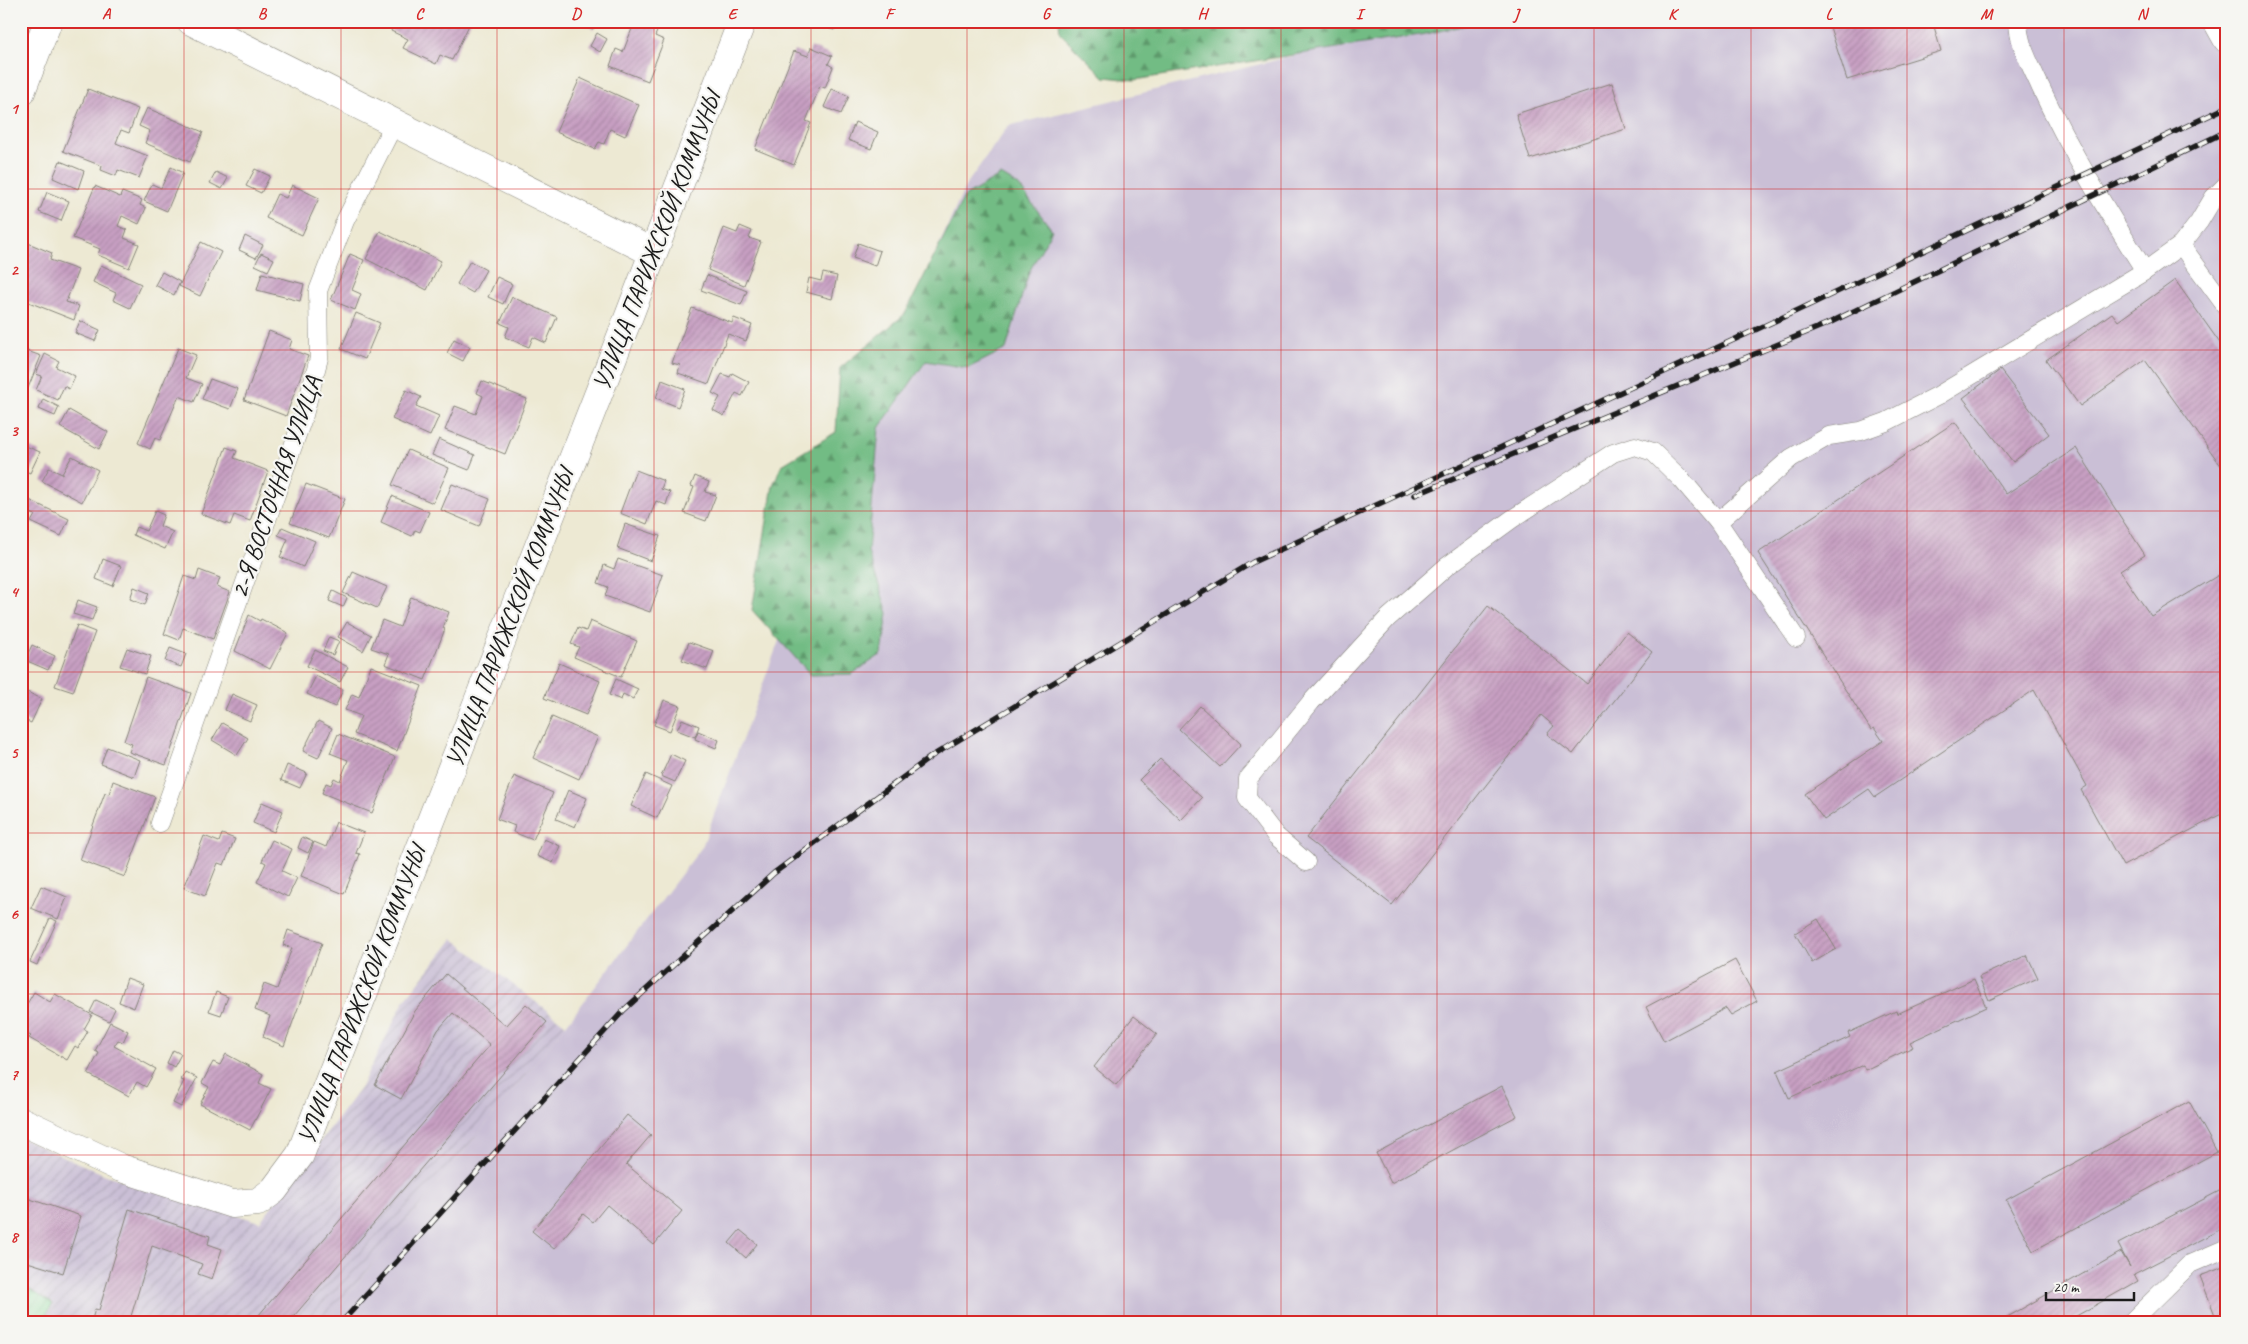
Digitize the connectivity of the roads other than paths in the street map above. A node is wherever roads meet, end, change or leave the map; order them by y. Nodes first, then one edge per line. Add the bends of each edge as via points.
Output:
1 (48, 21) edge
2 (190, 21) edge
3 (742, 21) edge
4 (2018, 21) edge
5 (2217, 21) edge
6 (2227, 39) edge
7 (21, 92) edge
8 (394, 124) junction
9 (2226, 184) edge
10 (2181, 246) junction
11 (652, 252) junction
12 (2145, 272) junction
13 (2227, 308) edge
14 (1718, 522) junction
15 (1796, 638) dead end
16 (160, 823) dead end
17 (1306, 862) dead end
18 (21, 1120) edge
19 (2227, 1248) edge
20 (2130, 1323) edge

1 - 7 street
2 - 8 street
3 - 11 street, УЛИЦА ПАРИЖСКОЙ КОММУНЫ
4 - 12 lane via 2029,62 2068,143
5 - 6 street
8 - 11 street
8 - 16 lane, 2-Я ВОСТОЧНАЯ УЛИЦА via 346,221 318,291 319,358 304,415
9 - 10 lane via 2214,196
10 - 12 lane
10 - 13 lane
11 - 18 street, УЛИЦА ПАРИЖСКОЙ КОММУНЫ via 300,1155 274,1190 258,1202 232,1204 121,1168
12 - 14 lane via 1886,422 1861,431 1829,436 1791,458
14 - 15 lane
14 - 17 lane via 1653,452 1635,446 1605,458 1446,567 1388,618 1311,702 1248,779 1247,798 1276,836
19 - 20 lane via 2190,1264

